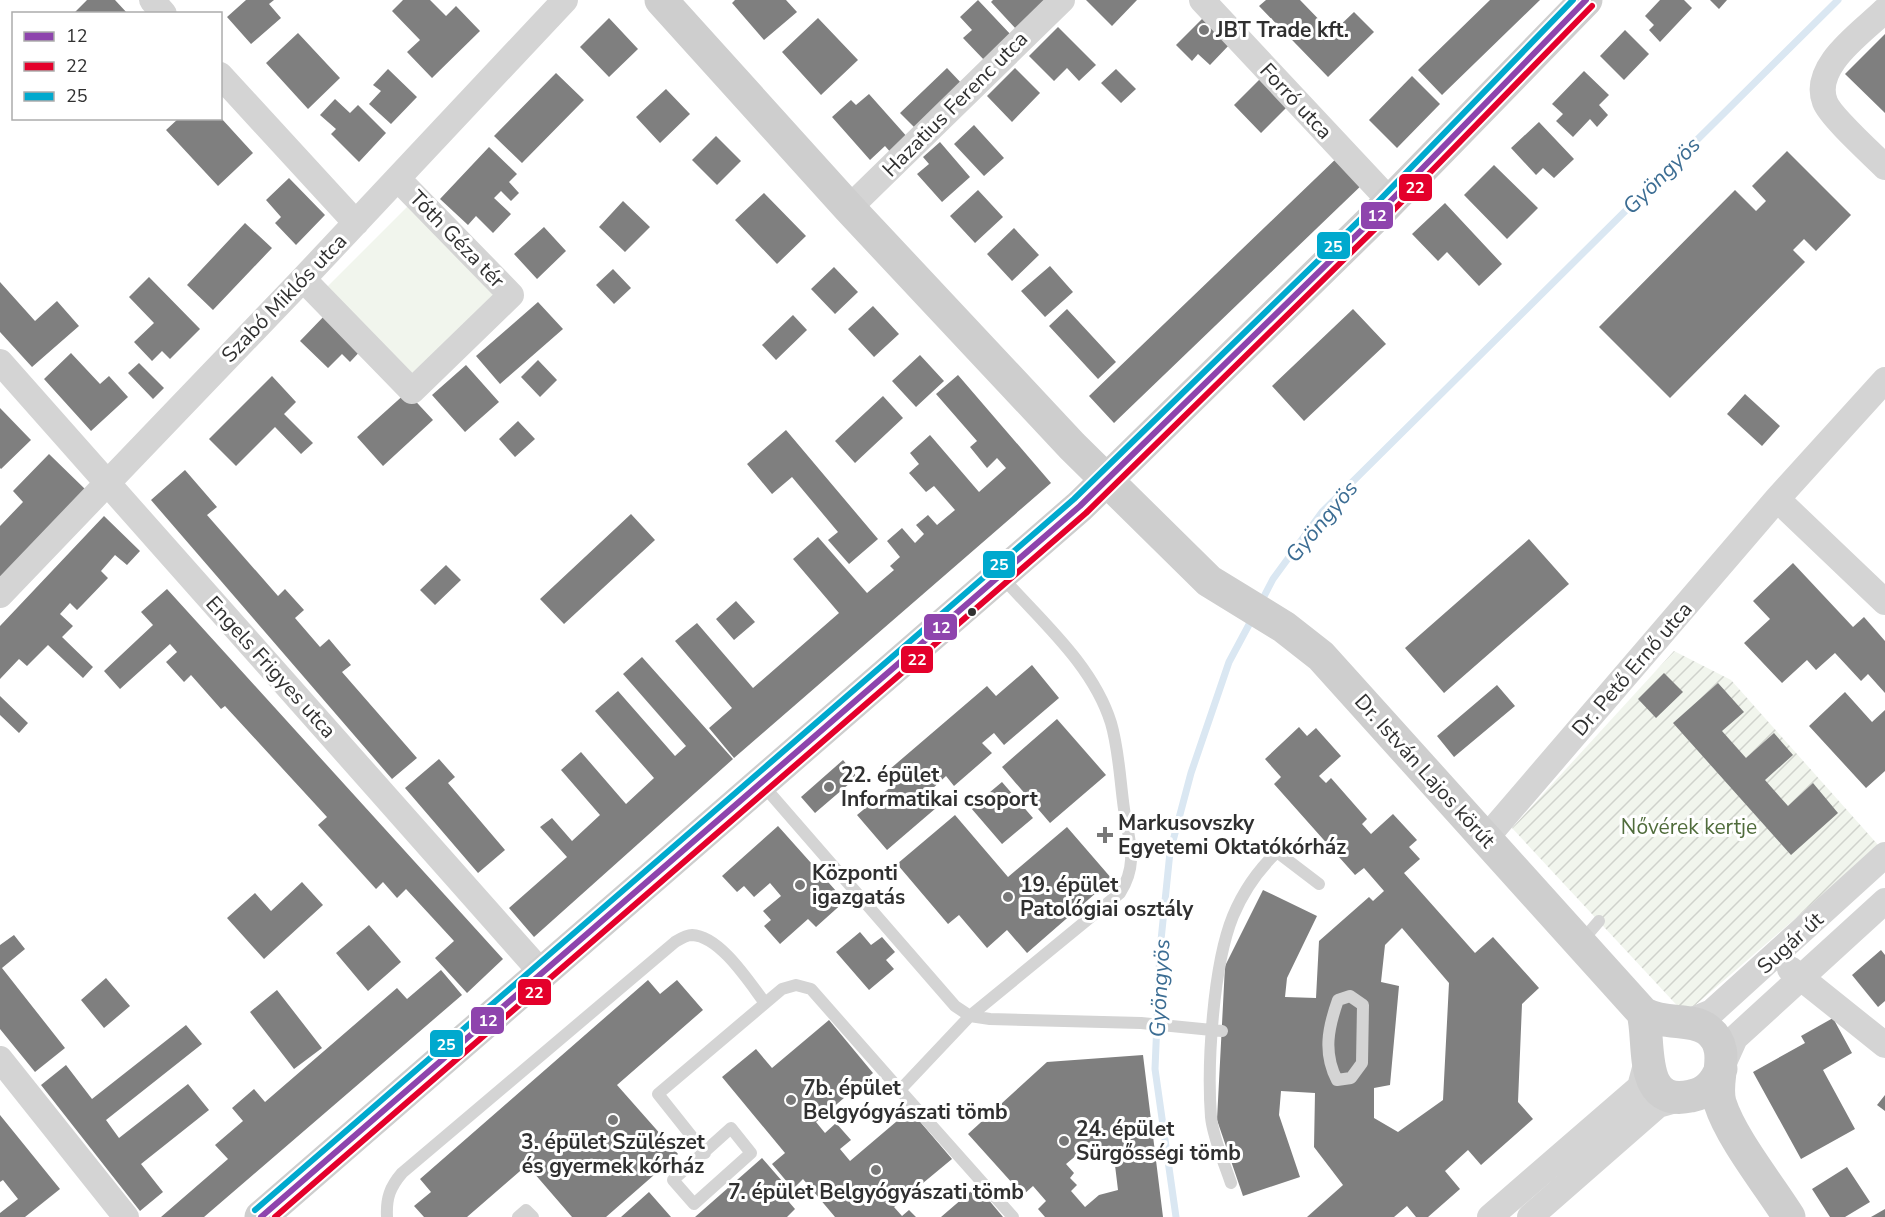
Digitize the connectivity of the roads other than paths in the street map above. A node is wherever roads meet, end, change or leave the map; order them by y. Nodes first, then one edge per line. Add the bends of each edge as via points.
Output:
1 (152, 0) edge
2 (565, 0) edge
3 (661, 0) edge
4 (1062, 0) edge
5 (1202, 0) edge
6 (1586, 0) edge
7 (1885, 10) edge
8 (162, 12) edge
9 (222, 77) edge
10 (1885, 167) edge
11 (398, 179) junction
12 (1390, 201) junction
13 (849, 208) junction
14 (356, 223) junction
15 (303, 279) junction
16 (0, 362) edge
17 (1885, 380) edge
18 (1107, 480) junction
19 (106, 482) junction
20 (1777, 499) junction
21 (1000, 575) junction
22 (0, 594) edge
23 (1885, 602) edge
24 (760, 782) junction
25 (1486, 838) junction
26 (1885, 855) edge
27 (1319, 884) dead end
28 (1885, 901) edge
29 (1778, 955) junction
30 (541, 972) junction
31 (1801, 980) junction
32 (765, 1003) junction
33 (1643, 1013) junction
34 (970, 1016) junction
35 (1681, 1022) junction
36 (1217, 1030) junction
37 (1329, 1038) joint
38 (1885, 1045) edge
39 (1647, 1055) junction
40 (0, 1059) edge
41 (1721, 1069) junction
42 (900, 1090) junction
43 (1686, 1098) junction
44 (1734, 1131) junction
45 (705, 1154) junction
46 (1231, 1183) dead end
47 (126, 1217) edge
48 (261, 1217) edge
49 (387, 1217) edge
50 (518, 1217) edge
51 (533, 1217) edge
52 (1013, 1217) edge
53 (1490, 1217) edge
54 (1530, 1217) edge
55 (1789, 1217) edge

1 - 8 street
2 - 11 street, Szabó Miklós utca
3 - 13 street, Dr. István Lajos körút
4 - 13 street, Hazatius Ferenc utca
5 - 12 street, Forró utca
6 - 12 street
7 - 10 street via 1832,62 1821,86 1825,104
9 - 14 street
11 - 14 street, Szabó Miklós utca
11 - 15 street, Tóth Géza tér via 511,295 412,392
12 - 18 street
13 - 18 street, Dr. István Lajos körút
14 - 15 street, Szabó Miklós utca
15 - 19 street, Szabó Miklós utca
16 - 19 street, Engels Frigyes utca
17 - 20 street, Dr. Pető Ernő utca
18 - 21 street
18 - 25 street, Dr. István Lajos körút via 1209,581 1284,627 1322,656
19 - 22 street, Szabó Miklós utca
19 - 30 street, Engels Frigyes utca
20 - 23 street
20 - 25 street, Dr. Pető Ernő utca
21 - 24 street
21 - 34 lane via 1080,664 1101,698 1112,724 1131,875 1120,892
24 - 30 street
24 - 34 lane via 955,1006
25 - 33 street, Dr. István Lajos körút via 1589,932
26 - 29 street, Sugár út
27 - 36 lane via 1277,852 1259,868 1233,916 1219,972
28 - 31 street, Sugár út
29 - 31 street
29 - 35 street, Sugár út via 1713,1012
30 - 48 street
31 - 38 street
31 - 41 street, Sugár út via 1735,1038
32 - 42 lane via 782,989 796,985 811,989
32 - 45 lane via 658,1095
32 - 49 lane via 717,945 702,936 689,935 675,942 402,1173 386,1201
33 - 35 street, Dr. István Lajos körút via 1657,1020
33 - 39 street via 1648,1029
34 - 36 lane
34 - 42 lane
35 - 39 street via 1658,1032
35 - 41 street, Dr. István Lajos körút via 1698,1024 1715,1038
36 - 46 lane via 1211,1119
37 - 37 lane via 1328,1064 1337,1080 1351,1078 1362,1063 1363,1005 1350,996 1338,1000
39 - 43 street via 1651,1077 1662,1090
39 - 53 street via 1640,1087
40 - 47 street
41 - 43 street via 1708,1089
41 - 44 street, Dr. István Lajos körút via 1720,1103
42 - 52 lane
43 - 44 street via 1710,1108
43 - 54 street via 1658,1105
44 - 55 street
45 - 45 lane via 673,1180 694,1203 751,1153 731,1128
50 - 51 lane via 526,1210

